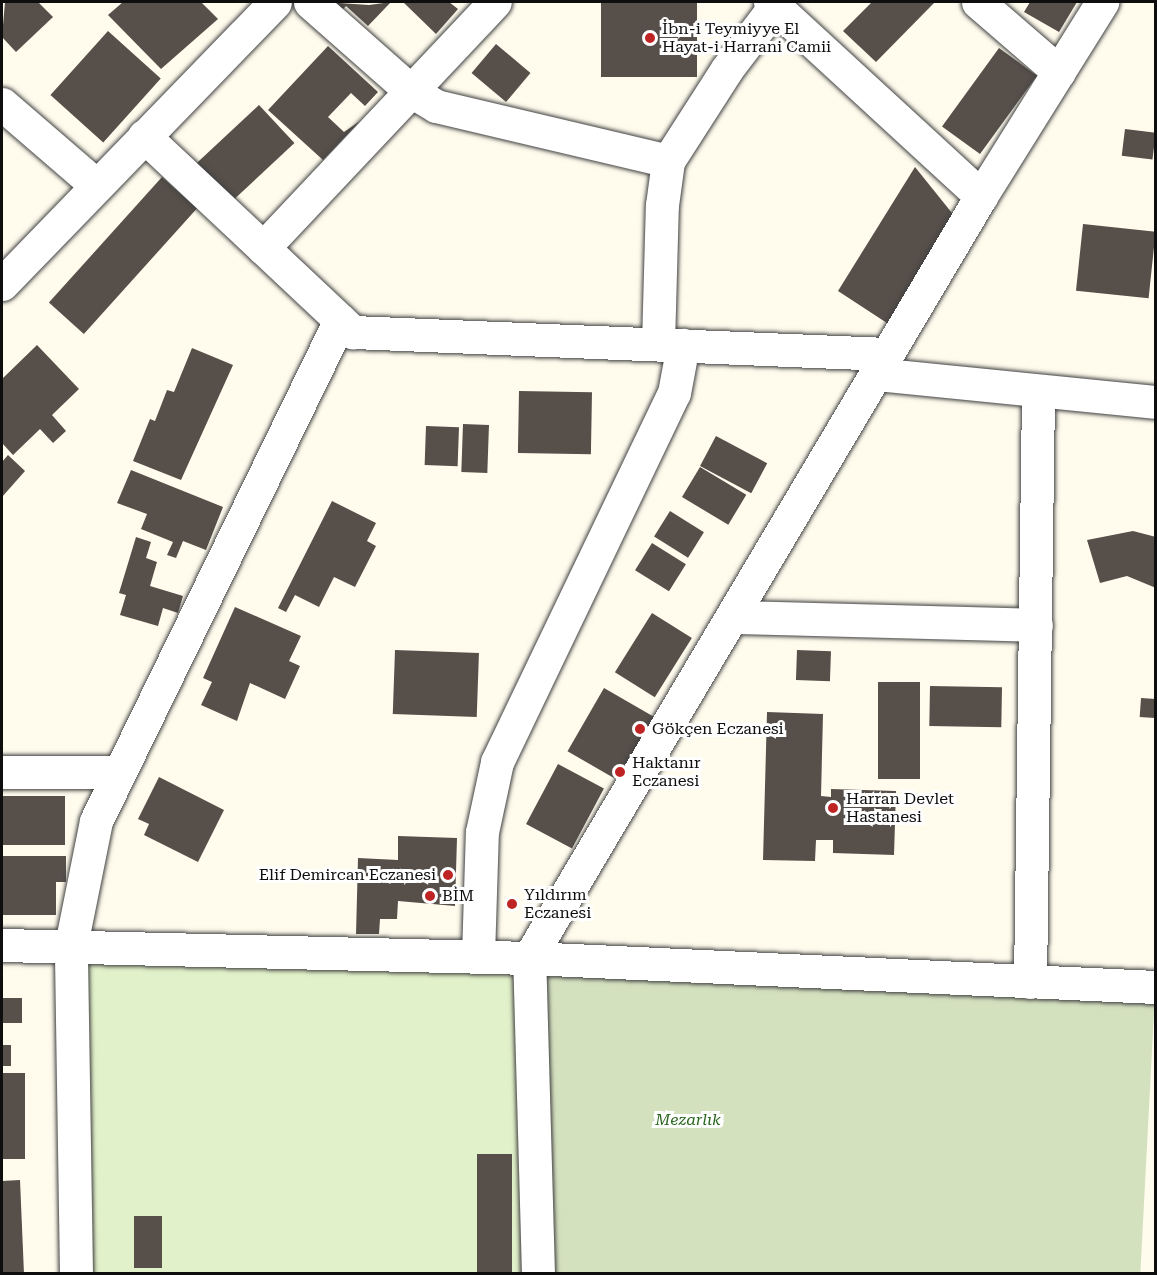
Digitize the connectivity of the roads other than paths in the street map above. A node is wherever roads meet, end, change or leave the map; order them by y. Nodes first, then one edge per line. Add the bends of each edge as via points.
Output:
1 (275, 2) edge
2 (310, 2) edge
3 (495, 2) edge
4 (978, 2) edge
5 (1102, 2) edge
6 (774, 3) edge
7 (1059, 72) junction
8 (411, 91) junction
9 (2, 104) edge
10 (144, 136) junction
11 (668, 161) junction
12 (96, 185) junction
13 (981, 196) junction
14 (262, 248) junction
15 (2, 284) edge
16 (340, 320) junction
17 (670, 345) junction
18 (881, 364) junction
19 (1038, 392) junction
20 (1155, 402) edge
21 (735, 617) junction
22 (1036, 625) junction
23 (2, 772) edge
24 (116, 772) junction
25 (2, 945) edge
26 (71, 945) junction
27 (478, 956) junction
28 (529, 958) junction
29 (1030, 982) junction
30 (1155, 987) edge
31 (75, 1274) edge
32 (538, 1274) edge

1 - 10 street
2 - 8 street
3 - 8 street
4 - 7 street
5 - 7 street
6 - 11 street
6 - 13 street
7 - 13 street
8 - 11 street via 462,116
8 - 14 street
9 - 12 street
10 - 12 street
10 - 14 street
11 - 17 street
12 - 15 street
13 - 18 street
14 - 16 street
16 - 17 street via 353,332
16 - 24 street
17 - 18 street
17 - 27 street via 674,393 496,762 482,832
18 - 19 street
18 - 21 street
19 - 20 street
19 - 22 street
21 - 22 street
21 - 28 street
22 - 29 street
23 - 24 street
24 - 26 street via 96,821
25 - 26 street
26 - 27 street
26 - 31 street
27 - 28 street
28 - 29 street
28 - 32 street
29 - 30 street

